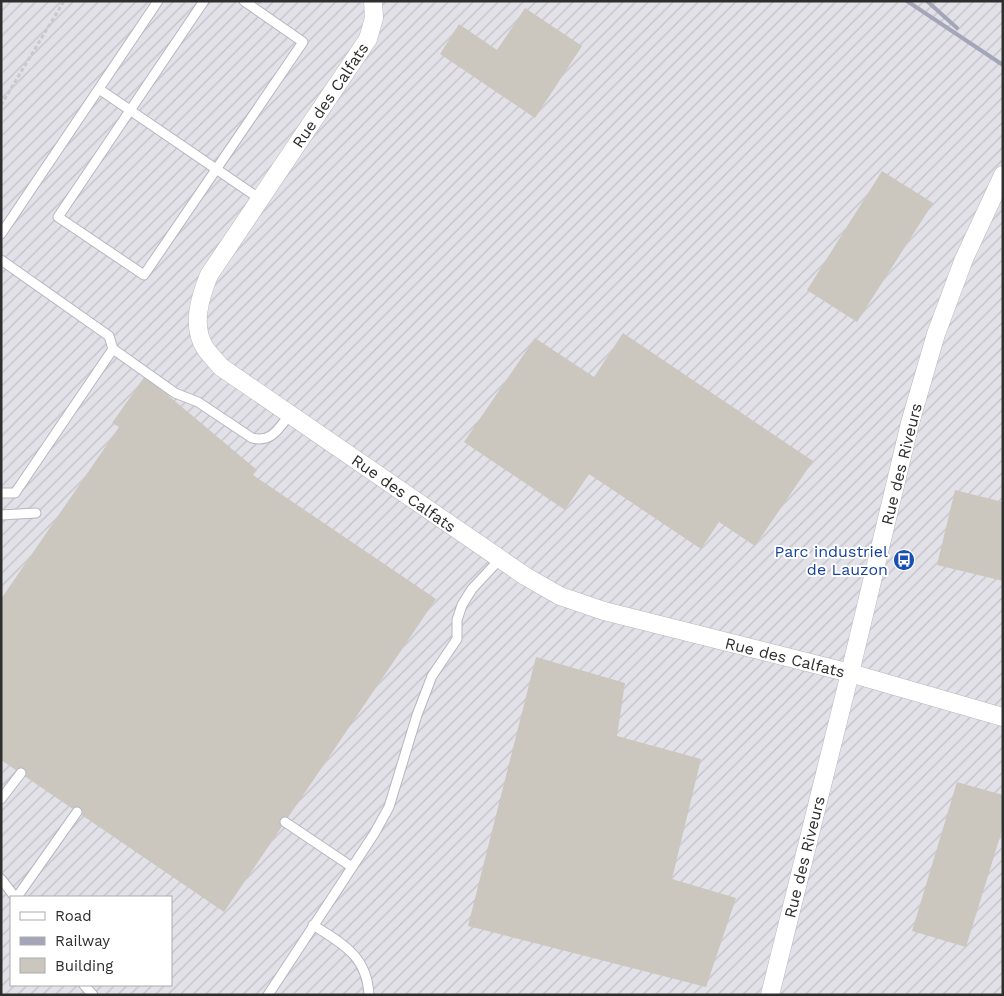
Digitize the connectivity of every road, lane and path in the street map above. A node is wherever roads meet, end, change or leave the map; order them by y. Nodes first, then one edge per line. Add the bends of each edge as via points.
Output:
1 (64, 1) edge
2 (158, 1) edge
3 (204, 1) edge
4 (244, 1) edge
5 (373, 1) edge
6 (99, 89) junction
7 (1, 106) edge
8 (130, 110) junction
9 (216, 169) junction
10 (1003, 176) edge
11 (260, 199) junction
12 (1, 234) edge
13 (1, 260) edge
14 (113, 349) junction
15 (290, 414) junction
16 (1, 493) edge
17 (36, 513) dead end
18 (1, 515) edge
19 (500, 559) junction
20 (850, 673) junction
21 (1003, 718) edge
22 (21, 774) dead end
23 (1, 799) edge
24 (77, 812) dead end
25 (285, 822) dead end
26 (352, 867) junction
27 (1, 879) edge
28 (15, 896) edge
29 (17, 896) edge
30 (313, 925) junction
31 (268, 995) edge
32 (369, 995) edge
33 (770, 995) edge

1 - 7 path
2 - 6 lane
3 - 8 lane
4 - 9 lane via 303,42
5 - 11 street, Rue des Calfats via 374,18 368,39
6 - 8 lane
6 - 12 lane
8 - 9 lane
8 - 9 lane via 58,217 144,275
9 - 11 lane
10 - 20 street, Rue des Riveurs via 964,259 936,334 910,423
11 - 15 street, Rue des Calfats via 209,275 200,297 198,329 204,347 221,367
13 - 14 lane via 109,336
14 - 15 lane via 175,393 198,402 252,438 270,437
14 - 16 lane via 15,493
15 - 19 street, Rue des Calfats
17 - 18 lane
19 - 20 street, Rue des Calfats via 560,596 595,608
19 - 26 lane via 472,588 462,604 457,620 457,640 432,676 388,807
20 - 21 street, Rue des Calfats
20 - 33 street, Rue des Riveurs
22 - 23 lane
24 - 29 lane
25 - 26 lane
26 - 30 lane
27 - 28 lane
30 - 31 lane
30 - 32 lane via 345,945 360,960

